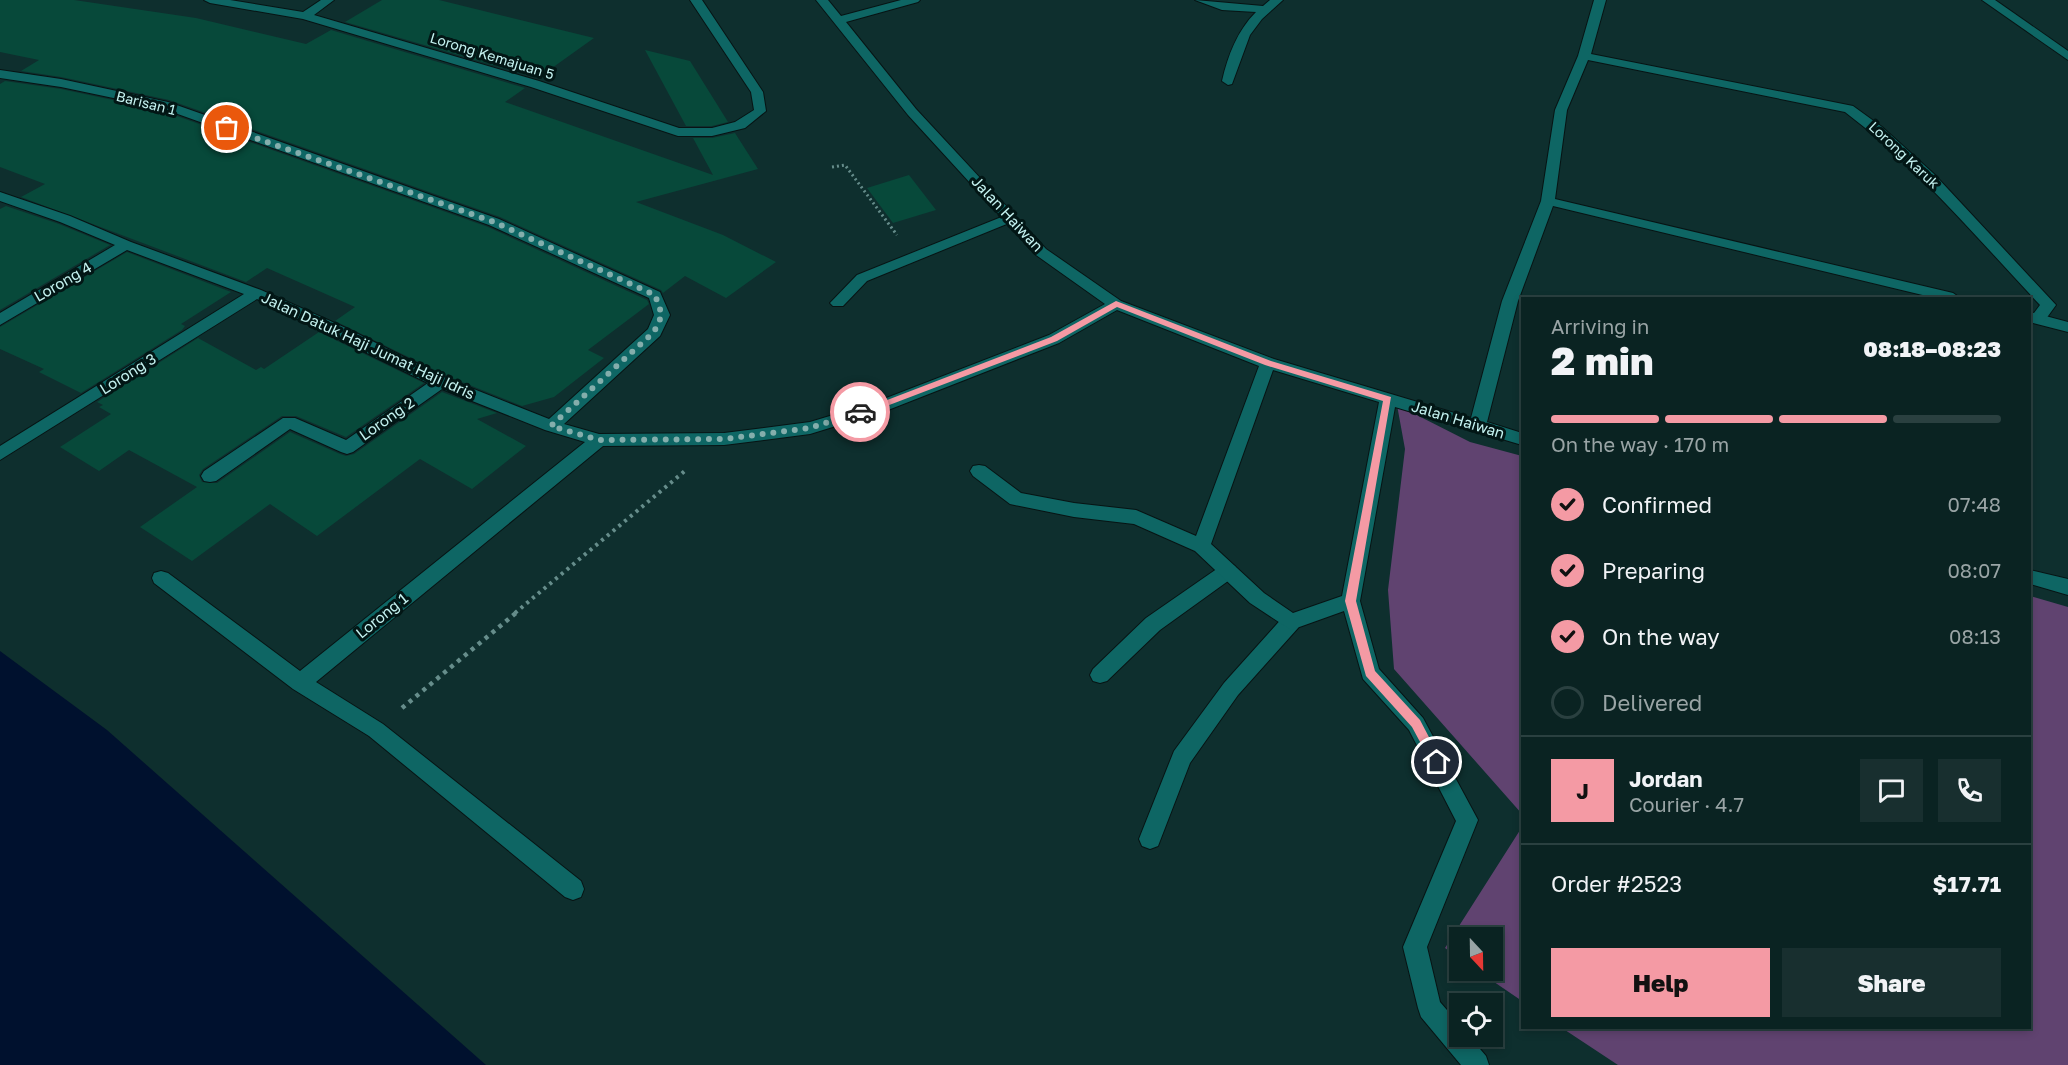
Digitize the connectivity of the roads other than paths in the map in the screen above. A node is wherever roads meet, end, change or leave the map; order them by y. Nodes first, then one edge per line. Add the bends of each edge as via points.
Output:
1 (210, 0) edge
2 (328, 0) edge
3 (696, 0) edge
4 (822, 0) edge
5 (914, 0) edge
6 (1201, 0) edge
7 (1277, 0) edge
8 (1600, 0) edge
9 (1988, 0) edge
10 (1265, 9) junction
11 (305, 16) junction
12 (840, 20) junction
13 (1584, 56) junction
14 (2068, 56) edge
15 (0, 74) edge
16 (1228, 81) dead end
17 (4, 201) edge
18 (1548, 201) junction
19 (1009, 218) junction
20 (126, 245) junction
21 (256, 293) junction
22 (1949, 297) edge
23 (838, 303) dead end
24 (1116, 304) junction
25 (2034, 318) edge
26 (0, 320) edge
27 (2068, 327) edge
28 (1268, 363) junction
29 (440, 382) junction
30 (1388, 399) junction
31 (551, 426) junction
32 (1477, 427) junction
33 (1521, 439) edge
34 (599, 440) junction
35 (0, 454) edge
36 (979, 471) dead end
37 (210, 476) dead end
38 (1201, 546) junction
39 (1228, 572) junction
40 (2031, 577) edge
41 (161, 578) dead end
42 (2068, 587) edge
43 (1351, 601) junction
44 (1291, 622) junction
45 (1100, 675) dead end
46 (300, 683) junction
47 (1150, 839) dead end
48 (573, 889) dead end
49 (1477, 1065) edge

1 - 11 street, Lorong Kemajuan 5
2 - 11 street
3 - 11 street, Lorong Kemajuan 5 via 757,92 760,111 740,125 712,132 678,132 535,84
4 - 12 street, Jalan Haiwan
5 - 12 street
6 - 10 street via 1222,7
7 - 10 street
8 - 13 street
9 - 14 street
10 - 16 street via 1248,27 1234,54
12 - 19 street, Jalan Haiwan via 912,112
13 - 18 street via 1561,110
13 - 25 street, Lorong Karuk via 1849,109 1881,131 1965,213 2048,305
15 - 31 street, Barisan 1 via 164,105 494,222 655,295 662,315 654,332
17 - 20 street, Jalan Datuk Haji Jumat Haji Idris via 66,219
18 - 22 street
18 - 32 street via 1510,301
19 - 23 street via 862,278
19 - 24 street, Jalan Haiwan via 1041,252
20 - 21 street, Jalan Datuk Haji Jumat Haji Idris
20 - 26 street, Lorong 4
21 - 29 street, Jalan Datuk Haji Jumat Haji Idris
21 - 35 street, Lorong 3
24 - 28 street, Jalan Haiwan
24 - 34 street, Jalan Datuk Haji Jumat Haji Idris via 1054,339 882,406 810,428 724,439
25 - 27 street
28 - 30 street, Jalan Haiwan
28 - 38 street
29 - 31 street, Jalan Datuk Haji Jumat Haji Idris
29 - 37 street, Lorong 2 via 346,448 289,422
30 - 32 street, Jalan Haiwan
30 - 43 street
31 - 34 street, Jalan Datuk Haji Jumat Haji Idris
32 - 33 street, Jalan Haiwan
34 - 46 street, Lorong 1
36 - 38 street via 1016,499 1136,517
38 - 39 street
39 - 44 street
39 - 45 street via 1153,624
40 - 42 street
41 - 46 street
43 - 44 street
43 - 49 street via 1370,673 1416,724 1467,820 1415,947 1430,1008
44 - 47 street via 1232,690 1181,758
46 - 48 street via 376,730

